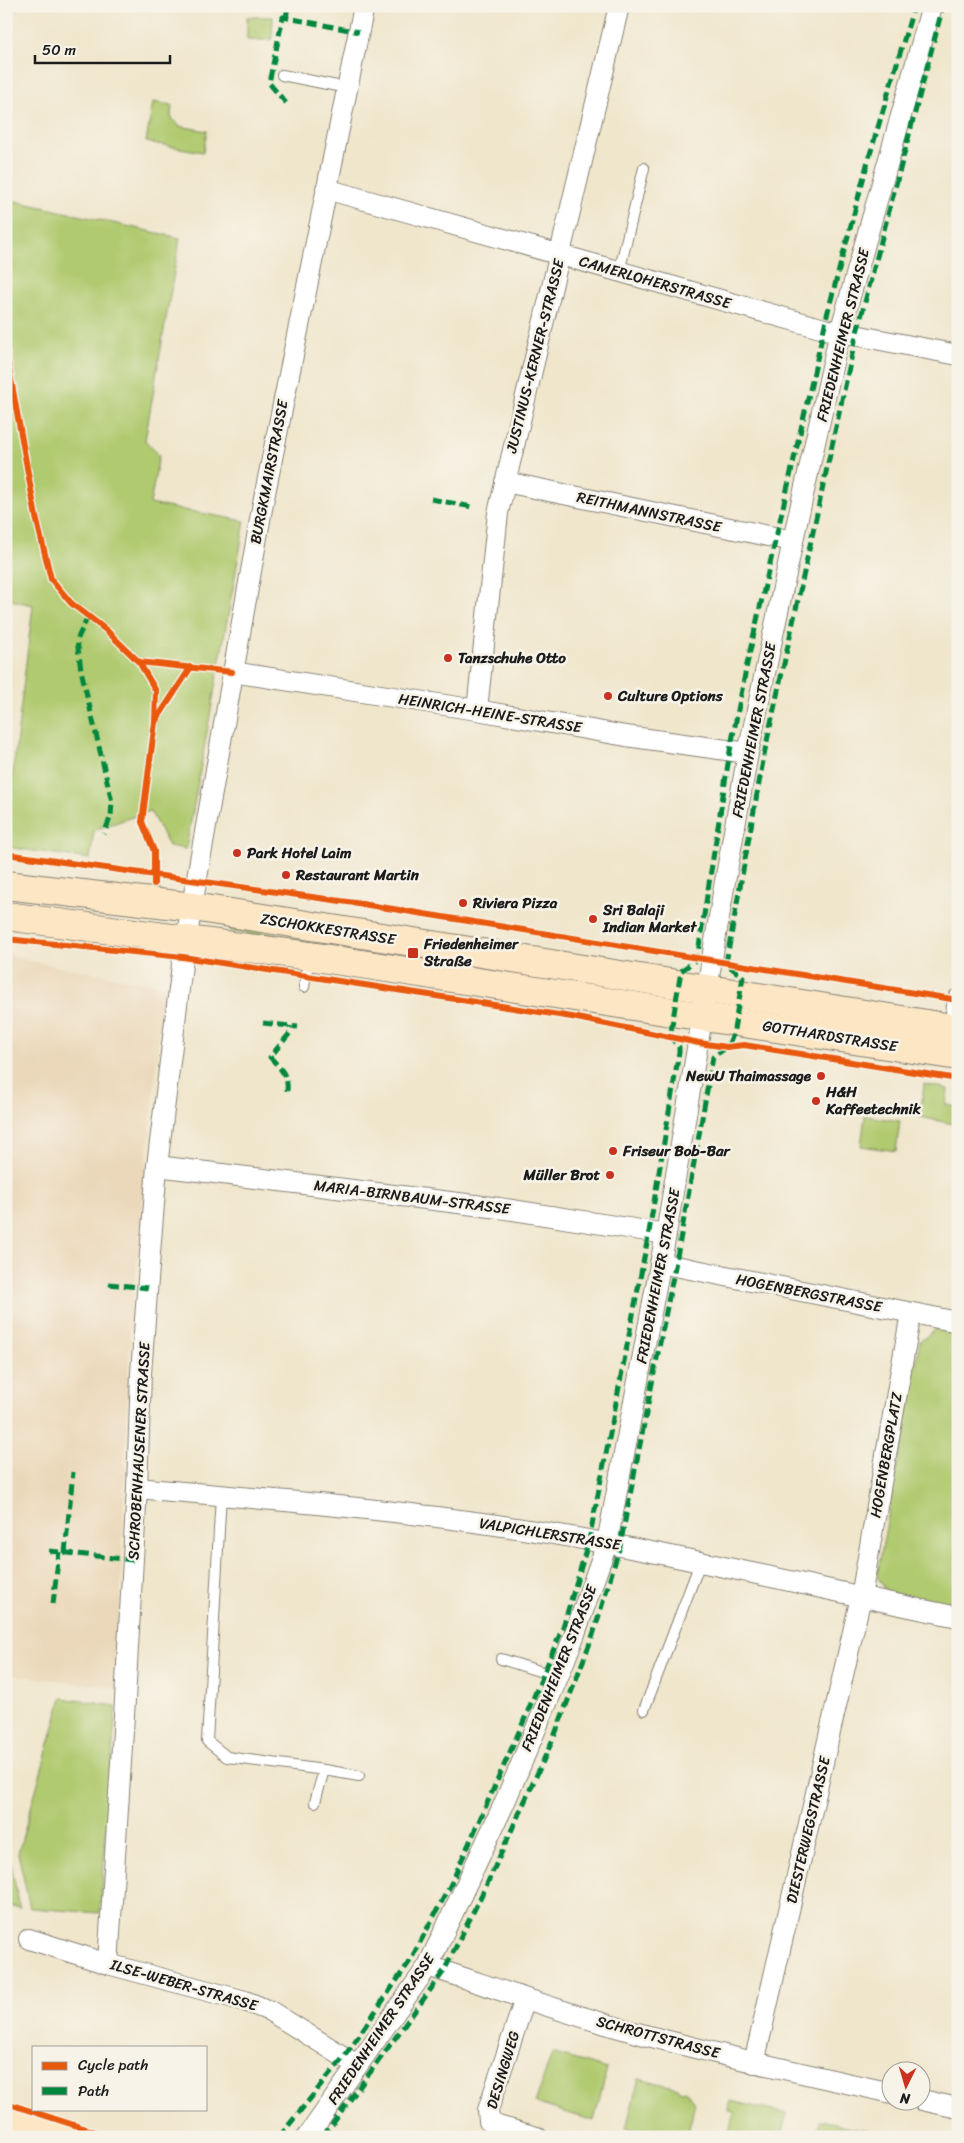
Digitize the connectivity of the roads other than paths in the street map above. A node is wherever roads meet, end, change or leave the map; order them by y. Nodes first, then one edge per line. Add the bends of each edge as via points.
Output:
1 (364, 6) edge
2 (619, 6) edge
3 (932, 6) edge
4 (282, 75) dead end
5 (347, 88) junction
6 (644, 168) dead end
7 (326, 188) junction
8 (560, 255) junction
9 (619, 272) junction
10 (840, 332) junction
11 (958, 355) edge
12 (505, 482) junction
13 (793, 541) junction
14 (232, 672) junction
15 (477, 710) junction
16 (748, 753) junction
17 (6, 885) edge
18 (193, 907) junction
19 (6, 916) edge
20 (186, 940) junction
21 (309, 956) junction
22 (304, 987) dead end
23 (708, 989) junction
24 (958, 999) edge
25 (703, 1017) junction
26 (956, 1028) edge
27 (958, 1056) edge
28 (157, 1166) junction
29 (666, 1234) junction
30 (660, 1263) junction
31 (911, 1313) junction
32 (958, 1322) edge
33 (137, 1488) junction
34 (222, 1495) junction
35 (607, 1544) junction
36 (700, 1563) junction
37 (861, 1598) junction
38 (958, 1617) edge
39 (501, 1659) dead end
40 (558, 1677) junction
41 (644, 1710) dead end
42 (324, 1770) junction
43 (358, 1776) dead end
44 (316, 1802) dead end
45 (30, 1939) dead end
46 (108, 1964) junction
47 (428, 1966) junction
48 (525, 1999) junction
49 (754, 2062) junction
50 (357, 2065) junction
51 (882, 2091) edge
52 (932, 2102) edge
53 (958, 2108) edge
54 (6, 2121) edge
55 (63, 2137) edge
56 (307, 2137) edge
57 (537, 2137) edge

1 - 5 street, BURGKMAIRSTRASSE
2 - 8 street, JUSTINUS-KERNER-STRASSE
3 - 10 street, FRIEDENHEIMER STRASSE
4 - 5 lane
5 - 7 street, BURGKMAIRSTRASSE
6 - 9 lane
7 - 8 street, CAMERLOHERSTRASSE
7 - 14 street, BURGKMAIRSTRASSE
8 - 9 street, CAMERLOHERSTRASSE
8 - 12 street, JUSTINUS-KERNER-STRASSE
9 - 10 street, CAMERLOHERSTRASSE
10 - 11 street, CAMERLOHERSTRASSE
10 - 13 street, FRIEDENHEIMER STRASSE
12 - 13 street, REITHMANNSTRASSE
12 - 15 street, JUSTINUS-KERNER-STRASSE via 498,513
13 - 16 street, FRIEDENHEIMER STRASSE
14 - 15 street, HEINRICH-HEINE-STRASSE
14 - 18 street, BURGKMAIRSTRASSE
15 - 16 street, HEINRICH-HEINE-STRASSE
16 - 23 street, FRIEDENHEIMER STRASSE
17 - 18 main road, ZSCHOKKESTRASSE
18 - 20 street, BURGKMAIRSTRASSE
18 - 23 main road, ZSCHOKKESTRASSE
19 - 20 main road, ZSCHOKKESTRASSE
20 - 21 main road, ZSCHOKKESTRASSE
20 - 28 street, SCHROBENHAUSENER STRASSE
21 - 22 lane
21 - 25 main road, ZSCHOKKESTRASSE
23 - 25 street, FRIEDENHEIMER STRASSE
23 - 26 main road, GOTTHARDSTRASSE
24 - 26 street
25 - 27 main road, GOTTHARDSTRASSE
25 - 29 street, FRIEDENHEIMER STRASSE
28 - 29 street, MARIA-BIRNBAUM-STRASSE via 499,1208
28 - 33 street, SCHROBENHAUSENER STRASSE via 141,1373
29 - 30 street, FRIEDENHEIMER STRASSE
30 - 31 street, HOGENBERGSTRASSE
30 - 35 street, FRIEDENHEIMER STRASSE
31 - 32 street, HOGENBERGSTRASSE
31 - 37 street, HOGENBERGPLATZ
33 - 34 street, VALPICHLERSTRASSE
33 - 46 street, SCHROBENHAUSENER STRASSE
34 - 35 street, VALPICHLERSTRASSE via 483,1523
34 - 42 lane via 207,1741 227,1757
35 - 36 street, VALPICHLERSTRASSE
35 - 40 street, FRIEDENHEIMER STRASSE
36 - 37 street, VALPICHLERSTRASSE
36 - 41 lane
37 - 38 street, VALPICHLERSTRASSE
37 - 49 street, DIESTERWEGSTRASSE
39 - 40 lane
40 - 47 street, FRIEDENHEIMER STRASSE via 504,1804
42 - 43 lane
42 - 44 lane
45 - 46 street, ILSE-WEBER-STRASSE
46 - 50 street, ILSE-WEBER-STRASSE via 270,2010
47 - 48 street, SCHROTTSTRASSE
47 - 50 street, FRIEDENHEIMER STRASSE
48 - 49 street, SCHROTTSTRASSE via 639,2033
48 - 57 street, DESINGWEG via 488,2110 489,2121 498,2126
49 - 51 street, SCHROTTSTRASSE
50 - 56 street, FRIEDENHEIMER STRASSE
52 - 53 street
54 - 55 main road

